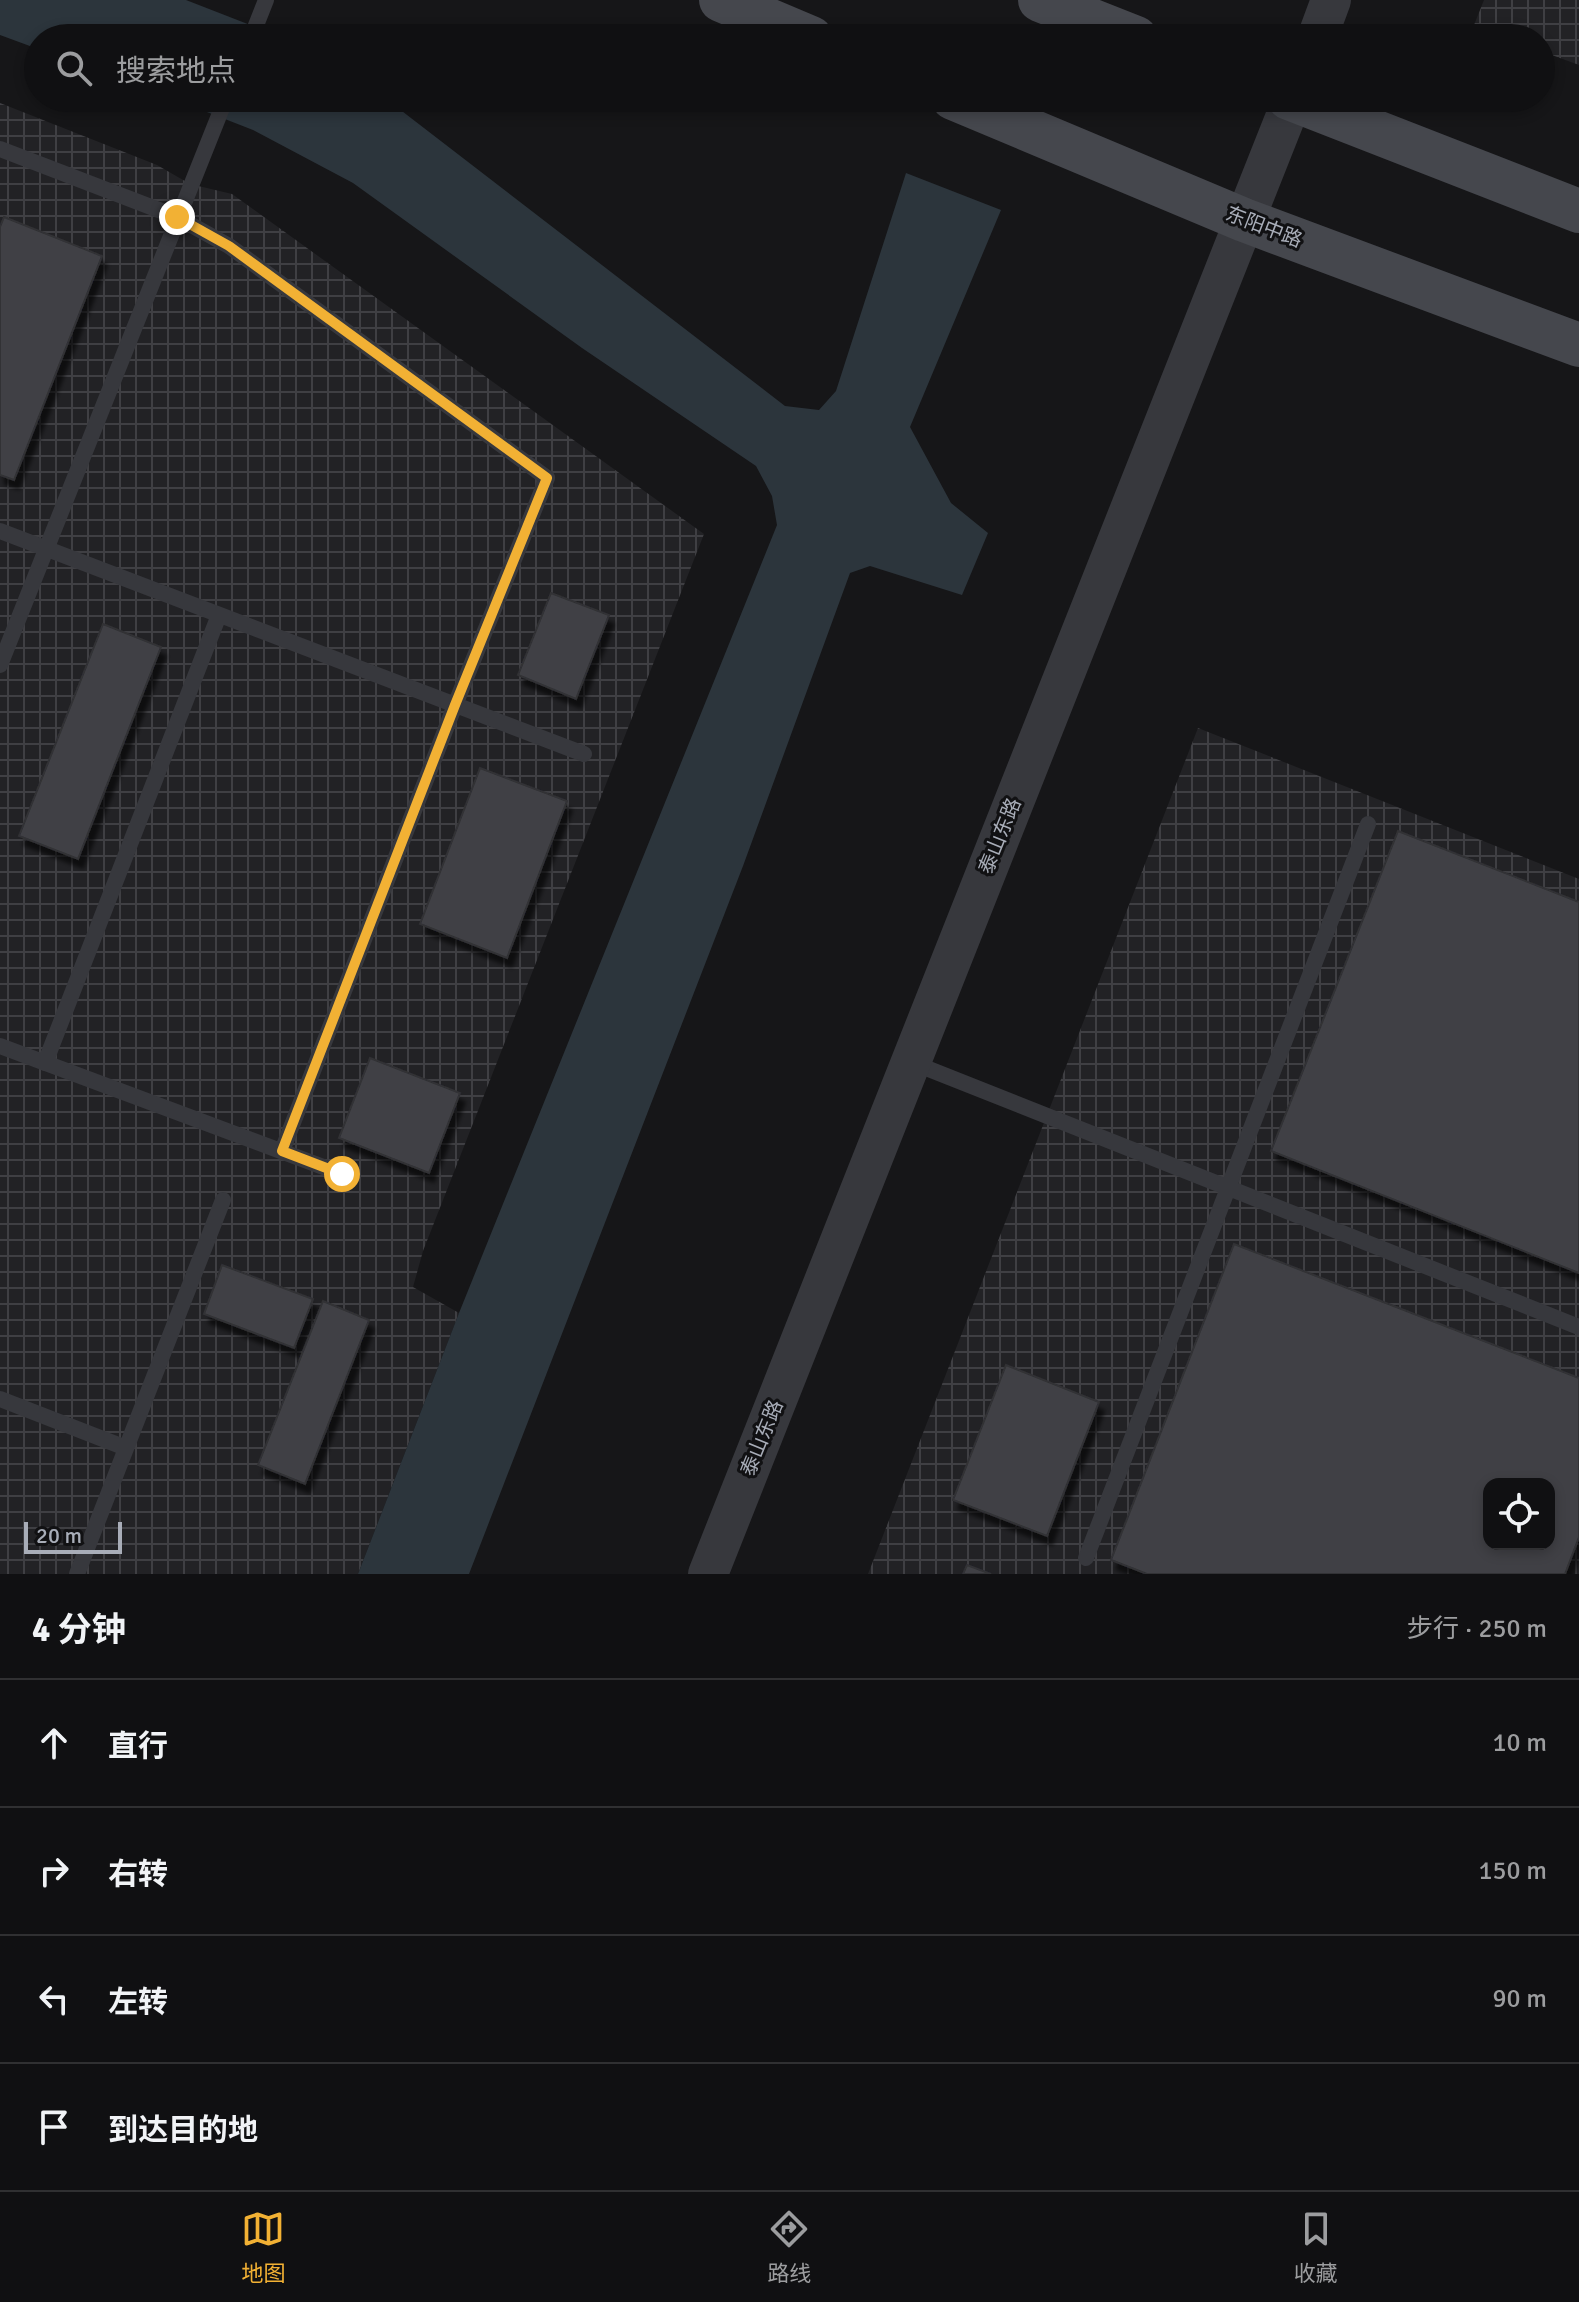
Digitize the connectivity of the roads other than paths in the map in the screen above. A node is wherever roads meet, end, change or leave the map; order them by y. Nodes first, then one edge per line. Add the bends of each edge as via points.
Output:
1 (721, 0) edge
2 (1040, 0) edge
3 (1331, 0) edge
4 (265, 4) edge
5 (257, 24) edge
6 (778, 24) edge
7 (1101, 24) edge
8 (1322, 24) edge
9 (220, 112) edge
10 (986, 112) edge
11 (1286, 112) edge
12 (1328, 112) edge
13 (0, 149) edge
14 (1579, 211) edge
15 (177, 217) junction
16 (1244, 220) junction
17 (1579, 345) edge
18 (0, 531) edge
19 (46, 549) junction
20 (219, 615) junction
21 (0, 665) edge
22 (455, 705) junction
23 (584, 754) dead end
24 (1368, 824) dead end
25 (0, 1046) edge
26 (911, 1061) junction
27 (45, 1063) junction
28 (282, 1151) junction
29 (342, 1174) dead end
30 (1228, 1187) junction
31 (223, 1200) dead end
32 (1579, 1327) edge
33 (0, 1399) edge
34 (126, 1448) junction
35 (1086, 1558) dead end
36 (77, 1574) edge
37 (708, 1574) edge

1 - 6 main road
2 - 7 main road
3 - 8 street
4 - 5 lane
9 - 15 lane
10 - 16 main road, 东阳中路
11 - 16 street, 泰山东路
12 - 14 main road
13 - 15 lane
15 - 19 lane
15 - 22 lane via 229,246 547,478
16 - 17 main road, 东阳中路
16 - 26 street, 泰山东路
18 - 19 lane
19 - 20 lane
19 - 21 lane
20 - 22 lane
20 - 27 lane
22 - 23 lane
22 - 28 lane
24 - 30 lane
25 - 27 lane
26 - 30 lane
26 - 37 street, 泰山东路
27 - 28 lane
28 - 29 lane
30 - 32 lane
30 - 35 lane
31 - 34 lane
33 - 34 lane
34 - 36 lane

